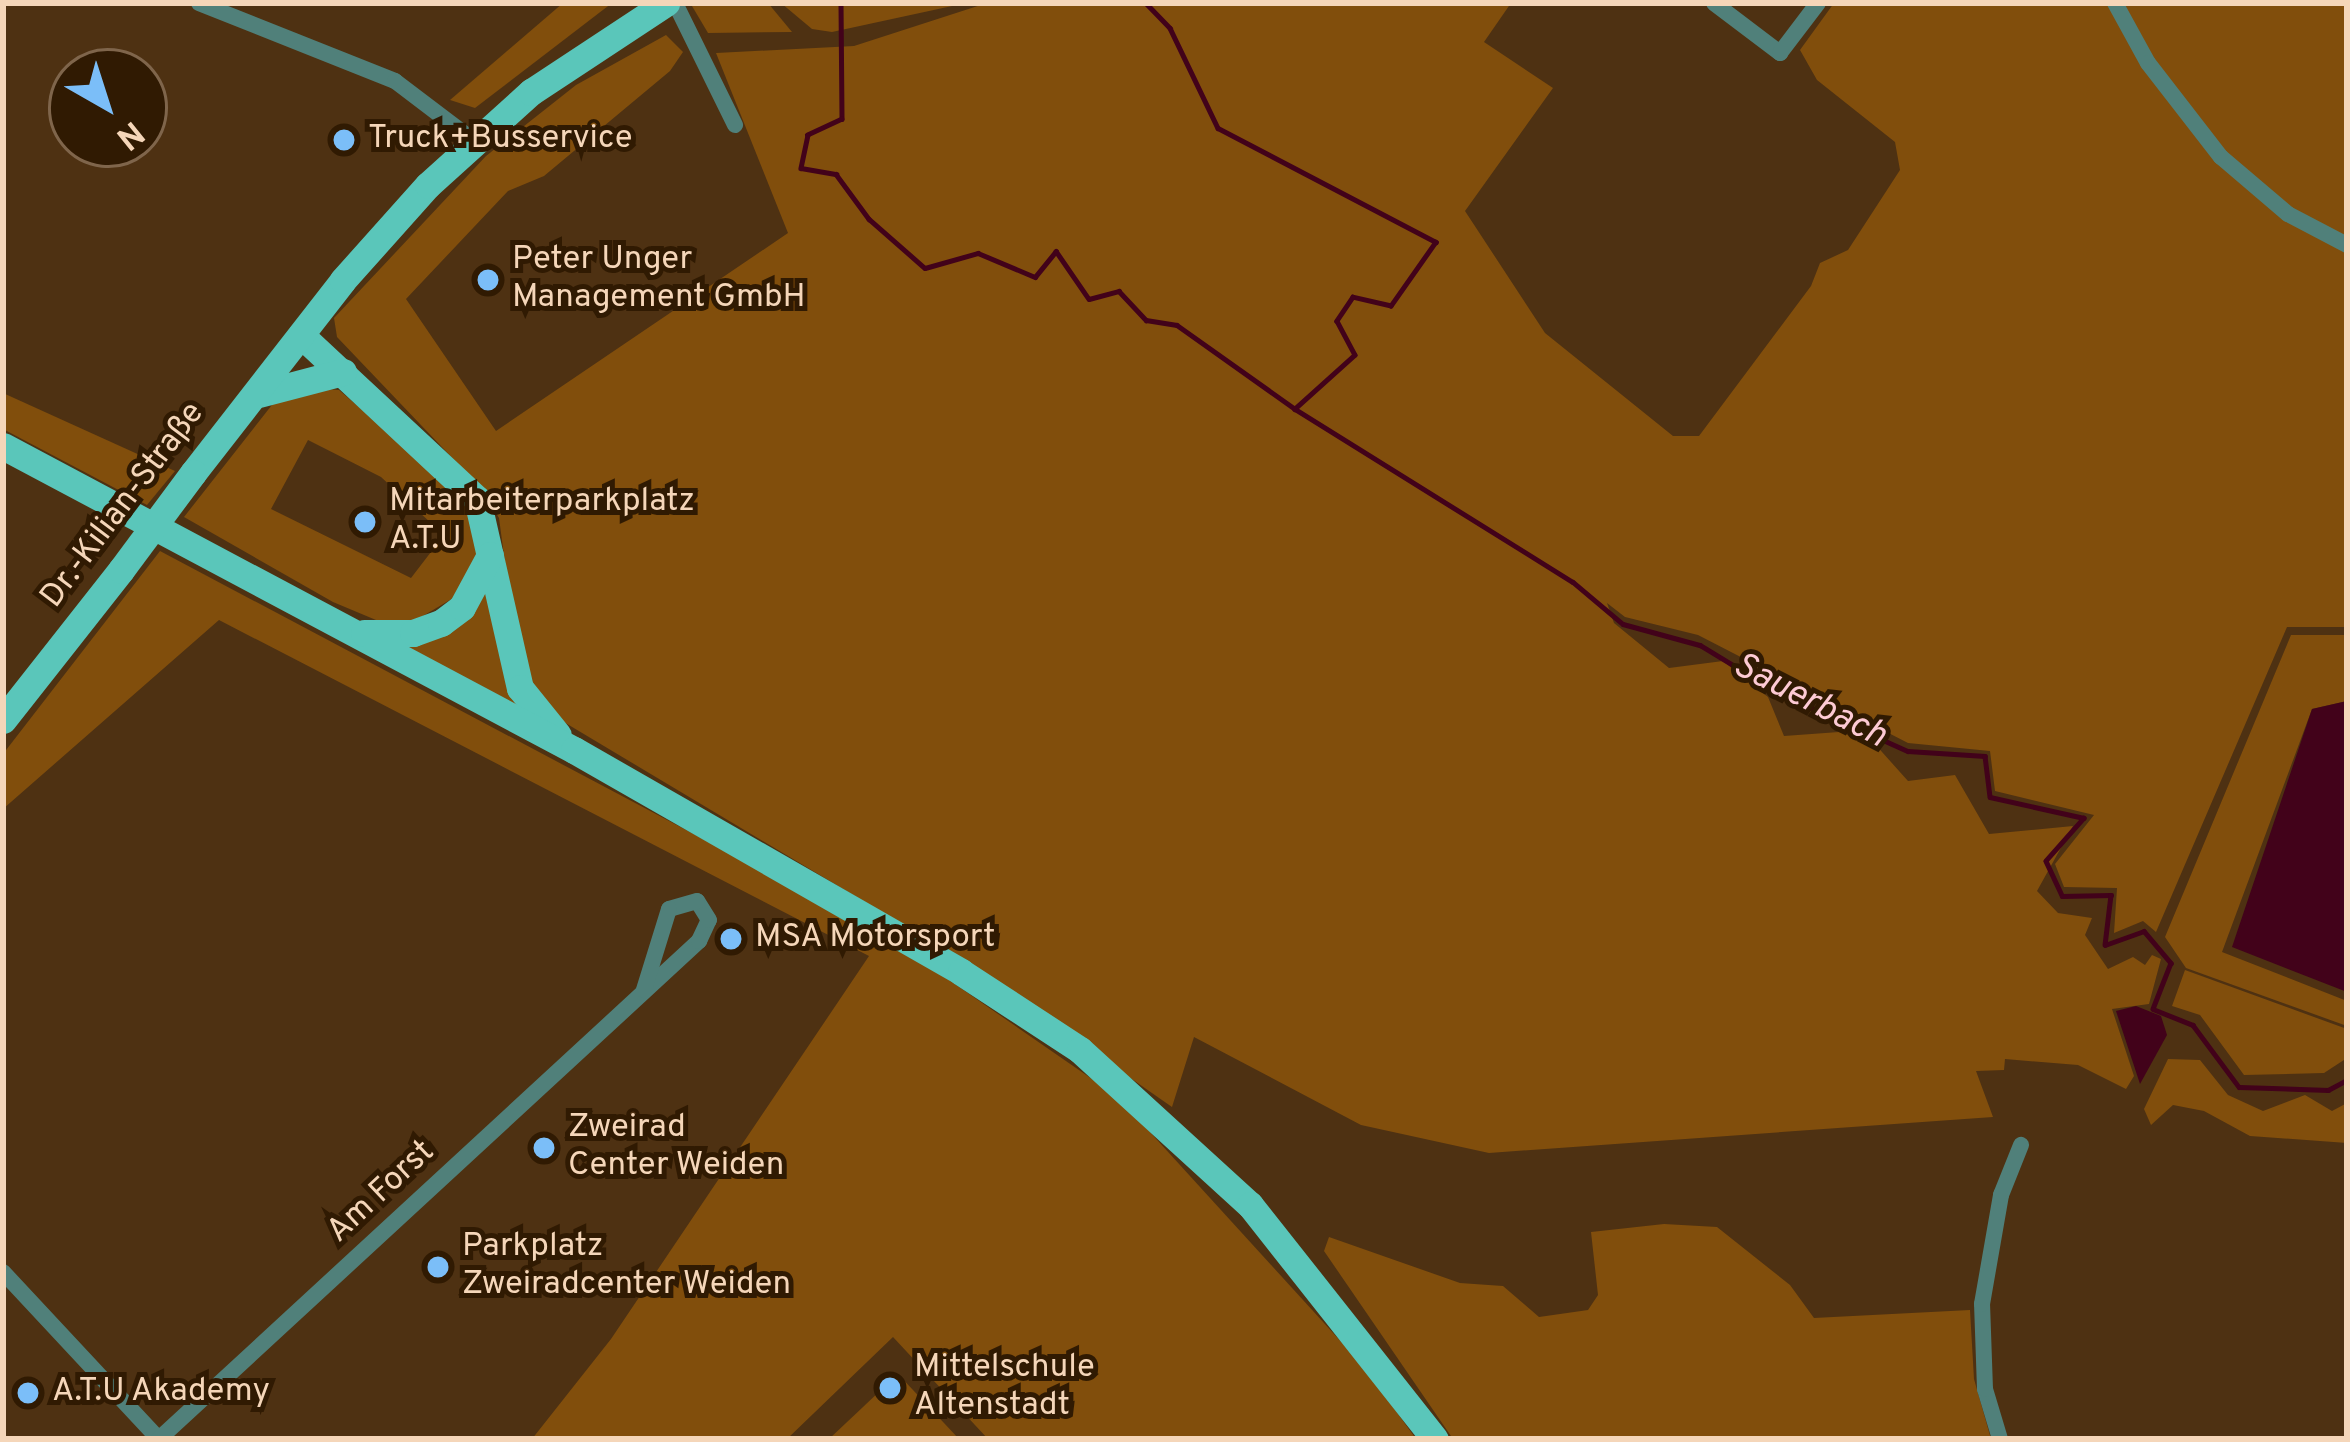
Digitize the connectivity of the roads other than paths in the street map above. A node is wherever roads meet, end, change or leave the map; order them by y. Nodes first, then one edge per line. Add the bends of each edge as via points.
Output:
1 (199, 3) edge
2 (671, 3) edge
3 (1714, 3) edge
4 (1817, 3) edge
5 (2116, 3) edge
6 (735, 125) dead end
7 (475, 141) junction
8 (2347, 245) edge
9 (301, 335) junction
10 (343, 372) junction
11 (250, 399) junction
12 (3, 446) edge
13 (491, 550) junction
14 (355, 632) junction
15 (38, 676) junction
16 (3, 696) edge
17 (3, 720) edge
18 (574, 751) junction
19 (644, 990) junction
20 (2021, 1144) dead end
21 (3, 1272) edge
22 (159, 1439) edge
23 (1436, 1439) edge
24 (2000, 1439) edge

1 - 7 street via 395,81
2 - 6 street
2 - 7 main road, Dr.-Kilian-Straße via 568,64
3 - 4 street via 1780,52
5 - 8 street via 2148,63 2221,157 2275,205
7 - 9 main road, Dr.-Kilian-Straße via 399,214
9 - 10 main road
9 - 11 main road, Dr.-Kilian-Straße
10 - 11 main road via 300,377
10 - 13 main road via 464,481
11 - 15 main road, Dr.-Kilian-Straße, bridge
12 - 14 main road
13 - 14 main road via 481,581 441,623 413,633
13 - 18 main road via 520,688
14 - 18 main road
15 - 16 main road
15 - 17 main road, Dr.-Kilian-Straße
18 - 23 main road via 961,972 1080,1050 1250,1204
19 - 19 street, Am Forst via 706,932 706,908 697,902 669,909
19 - 22 street, Am Forst
20 - 24 street via 2000,1195 1982,1304 1985,1389
21 - 22 street, Am Forst

